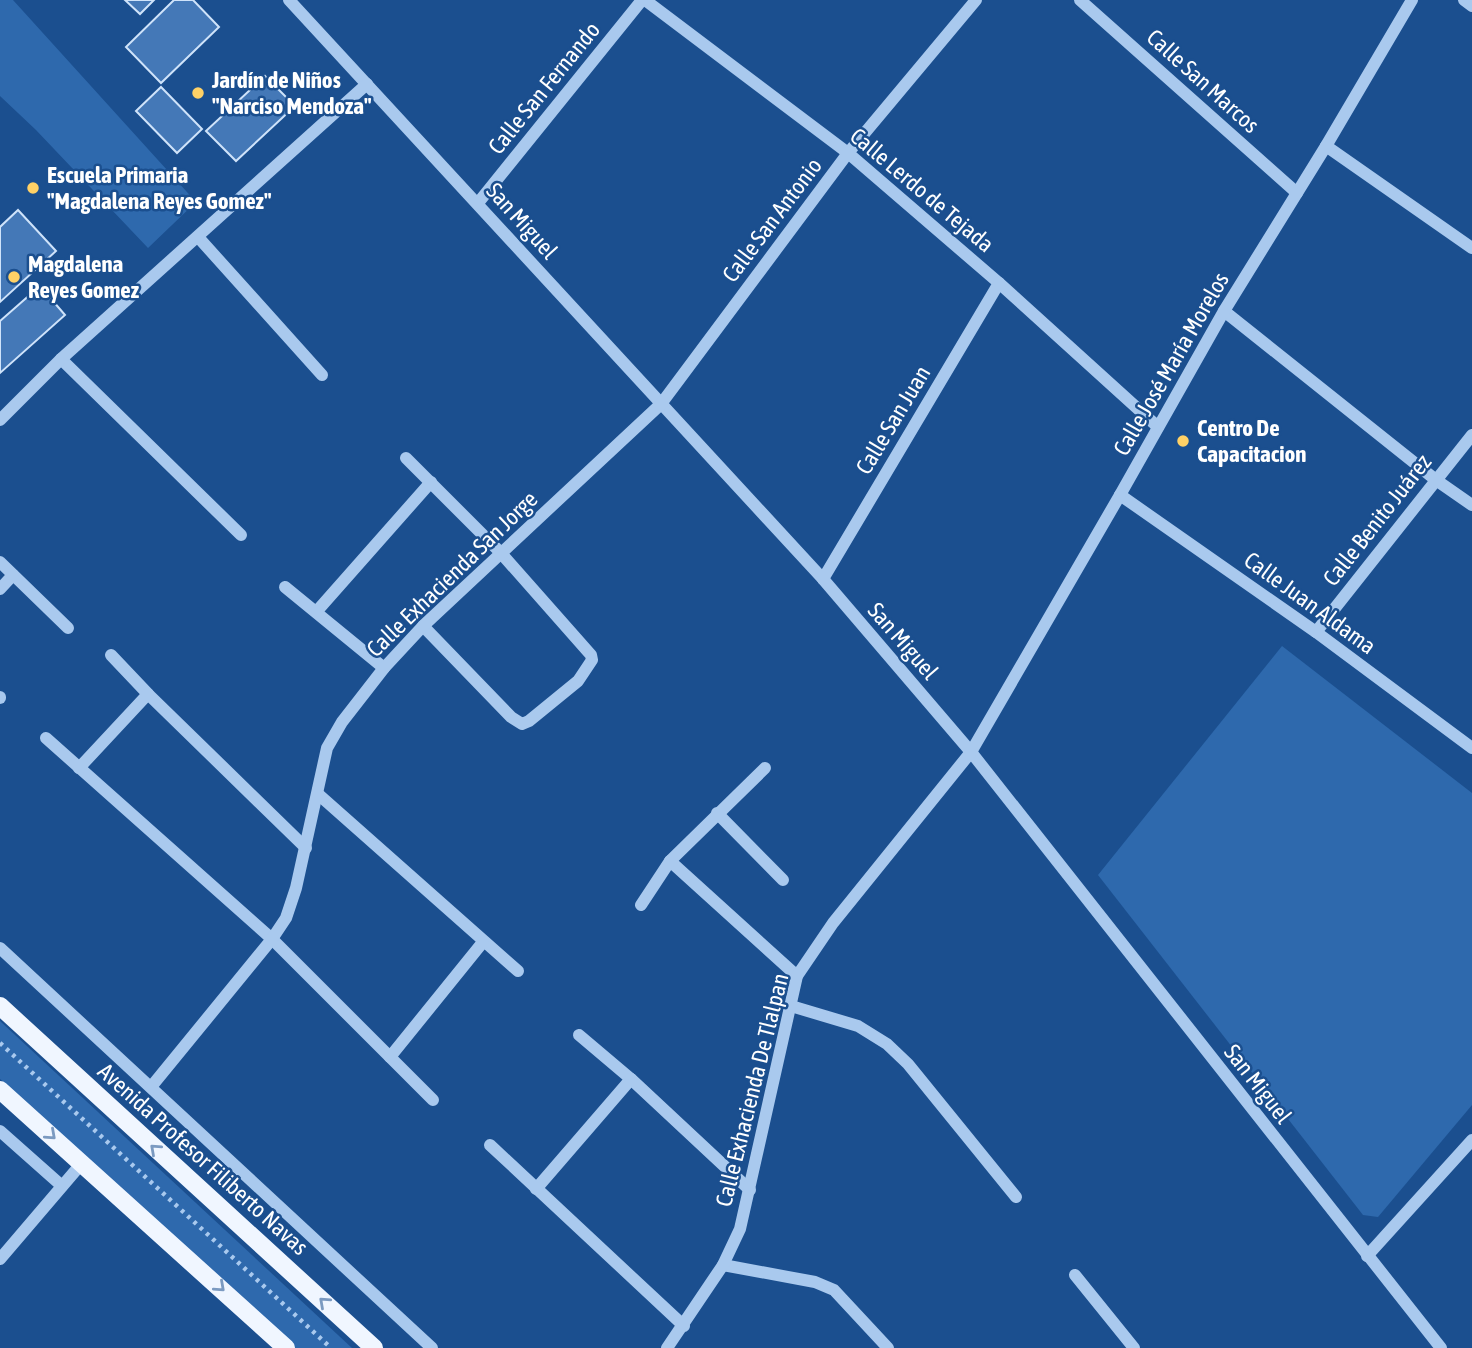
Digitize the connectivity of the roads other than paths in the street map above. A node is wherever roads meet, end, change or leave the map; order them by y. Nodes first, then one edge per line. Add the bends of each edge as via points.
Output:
1 (289, 0) edge
2 (643, 0) edge
3 (976, 0) edge
4 (1080, 0) edge
5 (1412, 0) edge
6 (1464, 0) edge
7 (1472, 6) edge
8 (367, 84) junction
9 (1326, 146) junction
10 (848, 153) junction
11 (1297, 193) junction
12 (478, 203) junction
13 (198, 237) junction
14 (1472, 248) edge
15 (999, 283) junction
16 (1224, 311) junction
17 (61, 359) junction
18 (322, 375) dead end
19 (661, 404) junction
20 (0, 420) edge
21 (1158, 427) junction
22 (1472, 435) edge
23 (406, 458) dead end
24 (1436, 480) junction
25 (431, 482) junction
26 (1120, 495) junction
27 (1472, 505) edge
28 (241, 534) dead end
29 (500, 552) junction
30 (0, 562) edge
31 (13, 575) junction
32 (822, 579) junction
33 (285, 587) dead end
34 (0, 589) edge
35 (317, 611) junction
36 (423, 626) junction
37 (68, 628) dead end
38 (1316, 632) junction
39 (111, 655) dead end
40 (384, 668) junction
41 (148, 694) junction
42 (47, 738) dead end
43 (1472, 748) edge
44 (971, 752) junction
45 (79, 768) junction
46 (765, 768) dead end
47 (318, 794) junction
48 (717, 813) junction
49 (306, 848) junction
50 (670, 861) junction
51 (783, 880) dead end
52 (642, 905) dead end
53 (272, 939) junction
54 (483, 942) junction
55 (0, 948) edge
56 (518, 971) dead end
57 (797, 976) junction
58 (0, 1006) edge
59 (791, 1006) junction
60 (579, 1035) dead end
61 (390, 1057) junction
62 (631, 1079) junction
63 (151, 1087) junction
64 (0, 1090) edge
65 (433, 1100) dead end
66 (0, 1130) edge
67 (1472, 1140) edge
68 (490, 1144) dead end
69 (82, 1163) junction
70 (62, 1186) junction
71 (536, 1189) junction
72 (750, 1191) junction
73 (1016, 1196) dead end
74 (1367, 1256) junction
75 (0, 1259) edge
76 (723, 1265) junction
77 (1075, 1275) dead end
78 (684, 1326) junction
79 (286, 1348) edge
80 (374, 1348) edge
81 (432, 1348) edge
82 (667, 1348) edge
83 (888, 1348) edge
84 (1134, 1348) edge
85 (1441, 1348) edge

1 - 8 street, San Miguel
2 - 10 street, Calle Lerdo de Tejada
2 - 12 street, Calle San Fernando
3 - 10 street, Calle San Antonio
4 - 11 street, Calle San Marcos
5 - 9 street, Calle José María Morelos
6 - 7 street
8 - 12 street, San Miguel
8 - 13 street
9 - 11 street, Calle José María Morelos
9 - 14 street
10 - 15 street, Calle Lerdo de Tejada
10 - 19 street, Calle San Antonio
11 - 16 street, Calle José María Morelos
12 - 19 street, San Miguel
13 - 17 street
13 - 18 street
15 - 21 street, Calle Lerdo de Tejada
15 - 32 street, Calle San Juan
16 - 21 street, Calle José María Morelos
16 - 24 street
17 - 20 street
17 - 28 street
19 - 29 street, Calle Exhacienda San Jorge
19 - 32 street, San Miguel
21 - 26 street, Calle José María Morelos
22 - 24 street, Calle Benito Juárez
23 - 25 street
24 - 27 street
24 - 38 street, Calle Benito Juárez
25 - 29 street
25 - 35 street
26 - 38 street, Calle Juan Aldama
26 - 44 street, Calle José María Morelos
29 - 36 street, Calle Exhacienda San Jorge
29 - 36 street via 591,655 589,667 578,681 522,724
30 - 31 street
31 - 34 street
31 - 37 street
32 - 44 street, San Miguel
33 - 35 street
35 - 40 street
36 - 40 street, Calle Exhacienda San Jorge
38 - 43 street, Calle Juan Aldama
39 - 41 street
40 - 47 street, Calle Exhacienda San Jorge via 331,737
41 - 45 street
41 - 49 street
42 - 45 street
44 - 57 street, Calle Exhacienda De Tlalpan via 833,923
44 - 74 street, San Miguel
45 - 53 street
46 - 48 street
47 - 49 street, Calle Exhacienda San Jorge
47 - 54 street
48 - 50 street
48 - 51 street
49 - 53 street, Calle Exhacienda San Jorge via 286,918
50 - 52 street
50 - 57 street
53 - 61 street
53 - 63 street, Calle Exhacienda San Jorge
54 - 56 street
54 - 61 street
55 - 63 street
57 - 59 street, Calle Exhacienda De Tlalpan
80 -> 58 main road, Avenida Profesor Filiberto Navas
59 - 72 street, Calle Exhacienda De Tlalpan
59 - 73 street via 858,1026 887,1044
60 - 62 street
61 - 65 street
62 - 71 street
62 - 72 street
63 - 81 street
64 -> 69 main road
66 - 70 street
67 - 74 street
68 - 71 street
69 - 70 street
69 -> 79 main road
70 - 75 street
71 - 78 street
72 - 76 street, Calle Exhacienda De Tlalpan via 740,1229
74 - 85 street, San Miguel
76 - 78 street, Calle Exhacienda De Tlalpan
76 - 83 street via 815,1282 834,1290
77 - 84 street
78 - 82 street, Calle Exhacienda De Tlalpan

